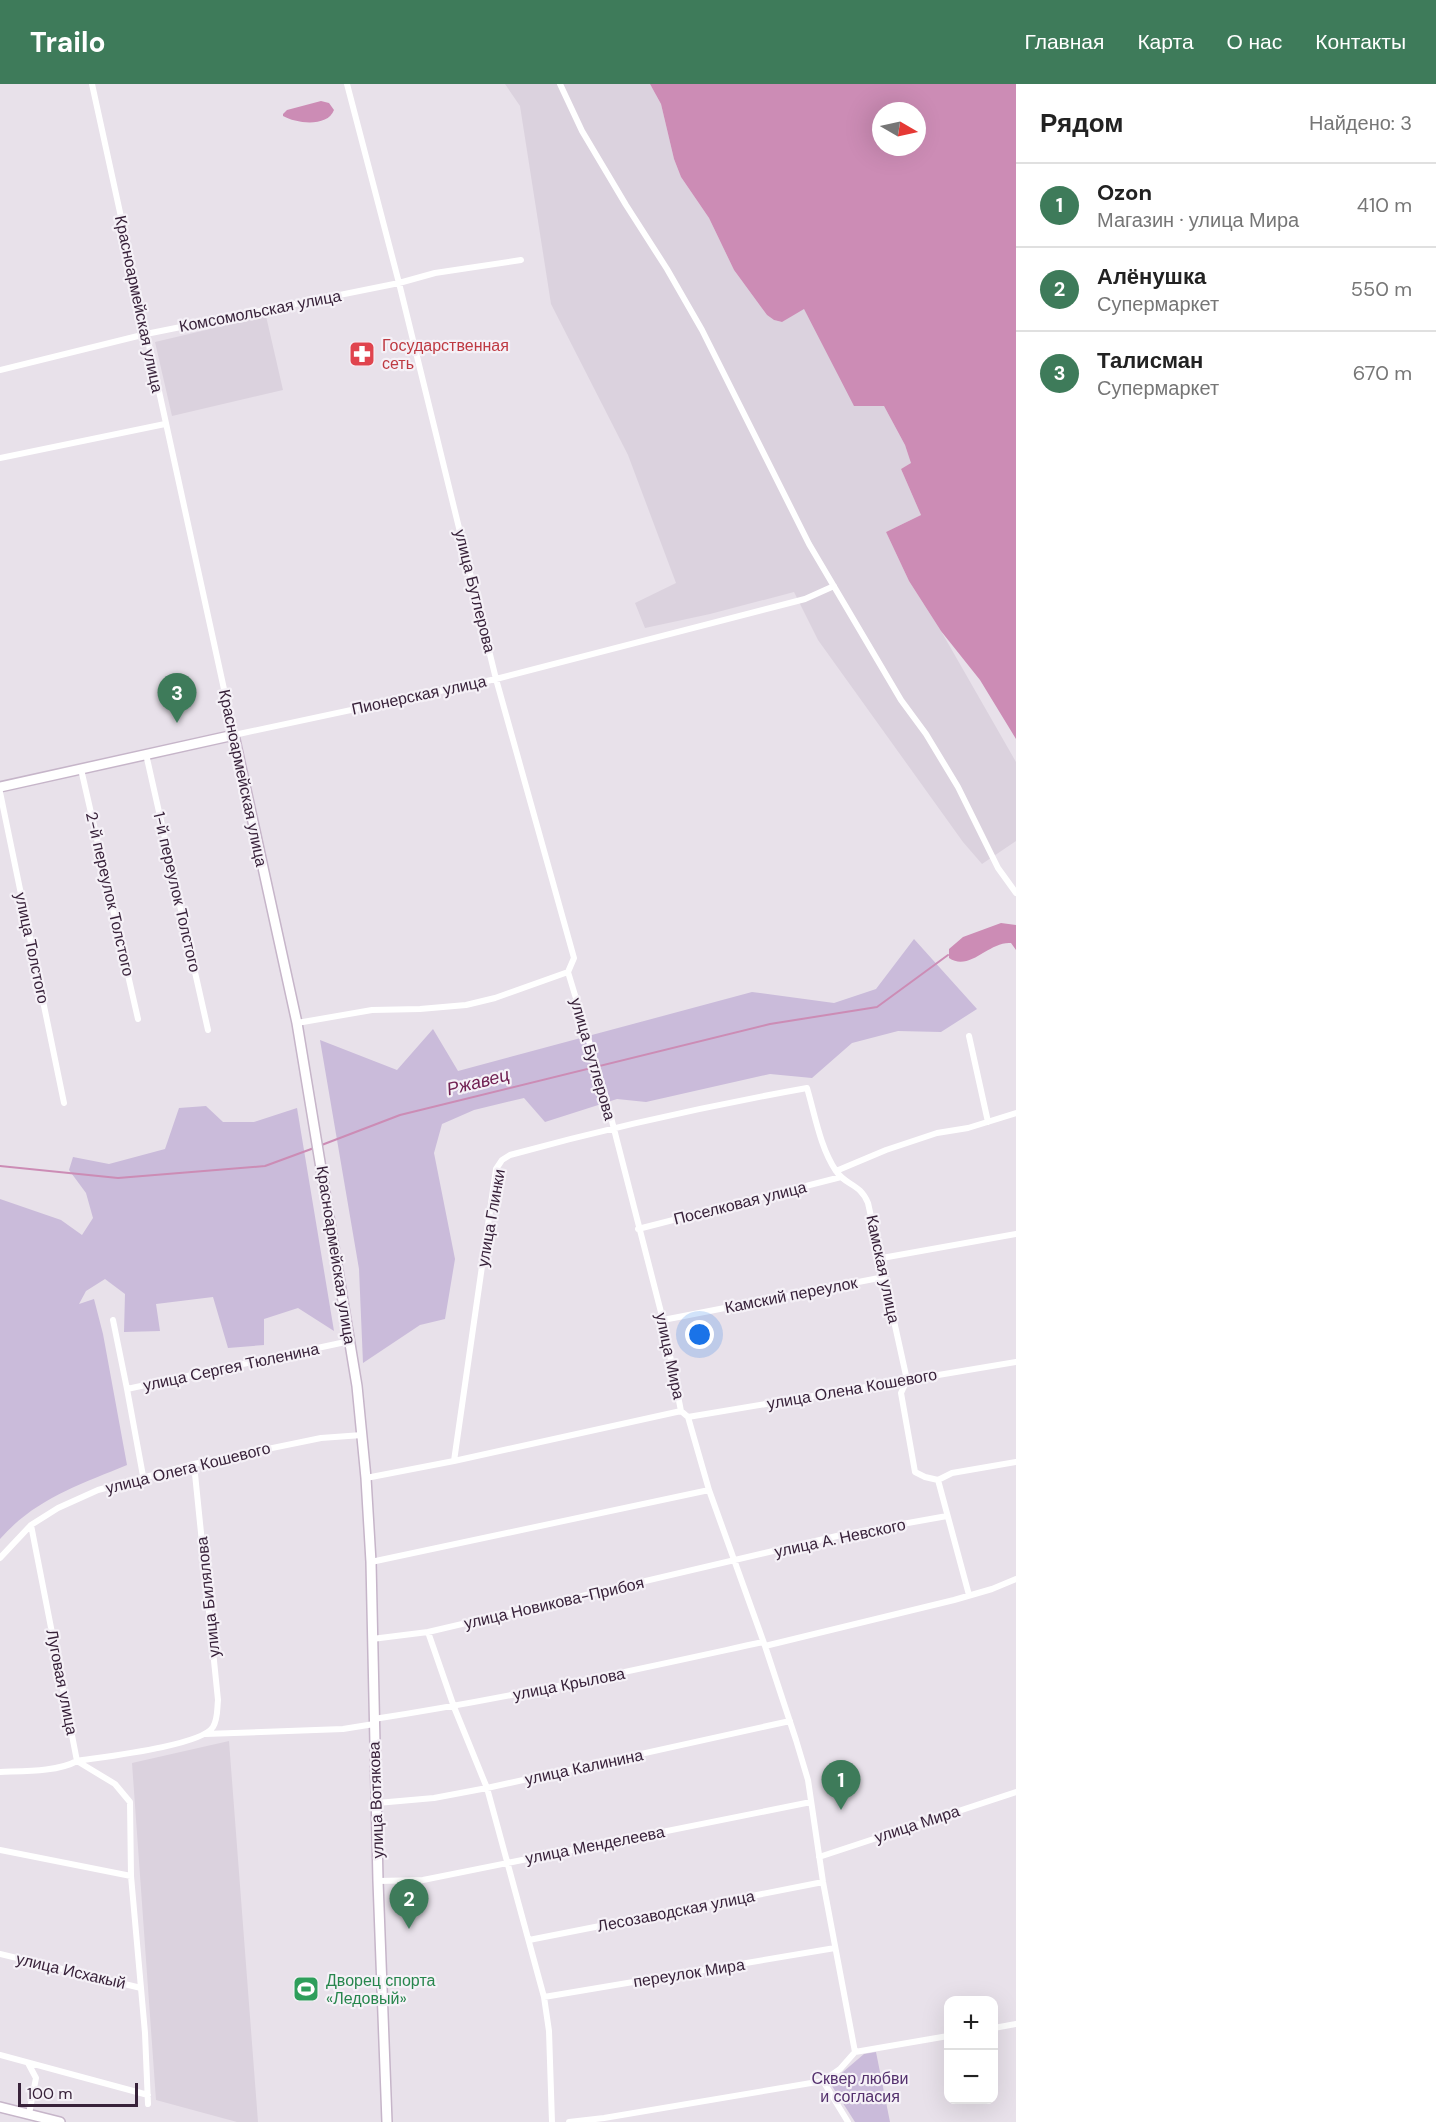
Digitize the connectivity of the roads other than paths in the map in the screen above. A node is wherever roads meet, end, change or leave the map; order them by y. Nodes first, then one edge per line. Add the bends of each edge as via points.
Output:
1 (92, 84) edge
2 (347, 84) edge
3 (560, 84) edge
4 (521, 260) dead end
5 (399, 283) junction
6 (146, 334) junction
7 (0, 370) edge
8 (165, 424) junction
9 (0, 458) edge
10 (834, 586) junction
11 (496, 679) junction
12 (234, 735) junction
13 (146, 754) junction
14 (81, 769) junction
15 (0, 787) edge
16 (0, 792) edge
17 (1016, 893) edge
18 (568, 972) junction
19 (138, 1018) dead end
20 (297, 1023) junction
21 (208, 1030) dead end
22 (969, 1036) dead end
23 (64, 1103) dead end
24 (1016, 1113) edge
25 (988, 1122) junction
26 (613, 1128) junction
27 (836, 1171) junction
28 (841, 1177) junction
29 (638, 1228) junction
30 (1016, 1234) edge
31 (882, 1258) junction
32 (884, 1277) junction
33 (113, 1320) dead end
34 (663, 1320) junction
35 (350, 1341) junction
36 (1016, 1362) edge
37 (907, 1380) junction
38 (127, 1389) junction
39 (681, 1411) junction
40 (688, 1417) junction
41 (362, 1435) junction
42 (454, 1461) junction
43 (1016, 1462) edge
44 (194, 1464) junction
45 (143, 1476) junction
46 (366, 1478) junction
47 (938, 1480) junction
48 (709, 1490) junction
49 (947, 1516) junction
50 (31, 1525) junction
51 (0, 1558) edge
52 (371, 1562) junction
53 (734, 1562) junction
54 (1016, 1579) edge
55 (969, 1595) junction
56 (428, 1632) junction
57 (372, 1639) junction
58 (764, 1644) junction
59 (454, 1707) junction
60 (790, 1721) junction
61 (374, 1722) junction
62 (205, 1734) junction
63 (77, 1761) junction
64 (0, 1772) edge
65 (487, 1788) junction
66 (1016, 1792) edge
67 (811, 1802) junction
68 (377, 1803) junction
69 (0, 1850) edge
70 (819, 1857) junction
71 (507, 1863) junction
72 (131, 1876) junction
73 (378, 1881) junction
74 (823, 1882) junction
75 (530, 1940) junction
76 (835, 1948) junction
77 (0, 1954) edge
78 (141, 1988) junction
79 (544, 1997) junction
80 (1016, 2024) edge
81 (998, 2027) edge
82 (944, 2037) edge
83 (855, 2052) junction
84 (0, 2055) edge
85 (28, 2063) junction
86 (823, 2081) junction
87 (148, 2096) junction
88 (148, 2104) dead end
89 (0, 2108) edge
90 (29, 2114) junction
91 (604, 2120) edge
92 (60, 2122) edge
93 (387, 2122) edge
94 (552, 2122) edge
95 (569, 2122) edge
96 (848, 2122) edge

1 - 6 street, Красноармейская улица
2 - 5 street, улица Бутлерова
3 - 10 street via 582,131 702,330
4 - 5 street, Комсомольская улица via 435,273
5 - 6 street, Комсомольская улица
5 - 11 street, улица Бутлерова
6 - 7 street, Комсомольская улица
6 - 8 street, Красноармейская улица
8 - 9 street
8 - 12 street, Красноармейская улица
10 - 11 street, Пионерская улица via 805,599
10 - 17 street via 958,787 998,868
11 - 12 street, Пионерская улица
11 - 18 street, улица Бутлерова via 574,958
12 - 13 street, Пионерская улица
12 - 20 street, Красноармейская улица
13 - 14 street, Пионерская улица
13 - 21 street, 1-й переулок Толстого
14 - 15 street, Пионерская улица
14 - 19 street, 2-й переулок Толстого
16 - 23 street, улица Толстого
18 - 20 street via 466,1005 372,1010
18 - 26 street, улица Бутлерова
20 - 35 street, Красноармейская улица
22 - 25 street
24 - 25 street
25 - 27 street via 937,1133
26 - 27 street, улица Глинки via 807,1088
26 - 29 street, улица Мира
26 - 42 street, улица Глинки via 510,1155 496,1169
27 - 28 street, Камская улица
28 - 29 street, Поселковая улица
28 - 31 street, Камская улица via 864,1193
29 - 34 street, улица Мира
30 - 31 street
31 - 32 street, Камская улица
32 - 34 street, Камский переулок
32 - 37 street, Камская улица
33 - 38 street
34 - 39 street, улица Мира
35 - 38 street, улица Сергея Тюленина
35 - 41 street, Красноармейская улица
36 - 37 street, улица Олена Кошевого
37 - 40 street, улица Олена Кошевого
37 - 47 street, Камская улица via 901,1393 915,1472
38 - 45 street, улица Сергея Тюленина
39 - 40 street, улица Мира
39 - 42 street
40 - 48 street, улица Мира
41 - 44 street, улица Олега Кошевого via 321,1438
41 - 46 street, Красноармейская улица
42 - 46 street
43 - 47 street via 952,1473
44 - 45 street, улица Олега Кошевого
44 - 62 street, улица Билялова via 218,1700 217,1716 212,1729
45 - 50 street, улица Олега Кошевого via 98,1490
46 - 52 street, улица Вотякова
47 - 49 street
48 - 52 street
48 - 53 street, улица Мира
49 - 53 street, улица А. Невского via 842,1535
49 - 55 street
50 - 51 street, улица Олега Кошевого
50 - 63 street, Луговая улица
52 - 57 street, улица Вотякова
53 - 56 street, улица Новикова-Прибоя
53 - 58 street, улица Мира
54 - 55 street
55 - 58 street
56 - 57 street, улица Новикова-Прибоя
56 - 59 street
57 - 61 street, улица Вотякова
58 - 59 street, улица Крылова
58 - 60 street, улица Мира
59 - 61 street, улица Крылова
59 - 65 street
60 - 65 street, улица Калинина
60 - 67 street, улица Мира
61 - 62 street, улица Крылова via 343,1729
61 - 68 street, улица Вотякова
62 - 63 street via 154,1749
63 - 64 street via 58,1767
63 - 72 street via 115,1784 130,1802
65 - 68 street, улица Калинина
65 - 71 street
66 - 70 street, улица Мира
67 - 70 street, улица Мира
67 - 71 street, улица Менделеева
68 - 73 street, улица Вотякова
69 - 72 street
70 - 74 street, улица Мира
71 - 73 street, улица Менделеева via 423,1880
71 - 75 street
72 - 78 street
73 - 93 street, улица Вотякова
74 - 75 street, Лесозаводская улица
74 - 76 street, улица Мира
75 - 79 street
76 - 79 street, переулок Мира
76 - 83 street, улица Мира
77 - 78 street, улица Исхакый
78 - 87 street
79 - 94 street
80 - 81 street
82 - 83 street
83 - 86 street
84 - 85 street
85 - 87 street
85 - 90 street via 36,2078
86 - 91 street
86 - 96 street
87 - 88 street
89 - 90 street
90 - 92 street
91 - 95 street

